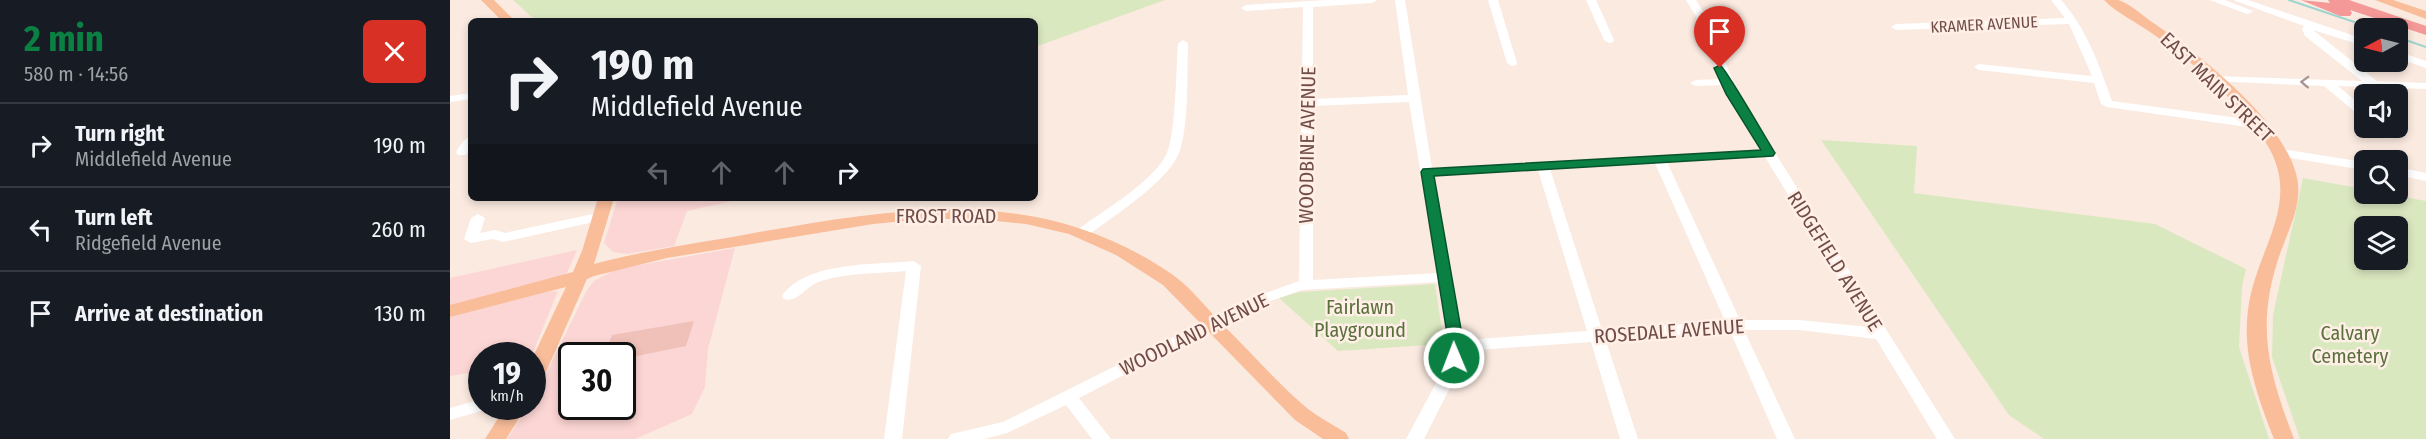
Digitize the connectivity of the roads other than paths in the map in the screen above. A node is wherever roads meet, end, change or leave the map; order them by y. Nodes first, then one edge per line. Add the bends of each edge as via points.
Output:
1 (487, 0) edge
2 (1372, 0) edge
3 (1400, 0) edge
4 (1493, 0) edge
5 (1591, 0) edge
6 (1692, 0) edge
7 (2056, 0) edge
8 (2110, 0) edge
9 (2215, 0) edge
10 (2238, 0) edge
11 (2308, 0) edge
12 (2335, 0) edge
13 (2381, 0) edge
14 (1308, 4) junction
15 (1246, 8) dead end
16 (2426, 15) edge
17 (506, 18) edge
18 (2361, 18) edge
19 (2072, 21) junction
20 (1896, 27) dead end
21 (2310, 28) junction
22 (2426, 31) edge
23 (2408, 34) edge
24 (1609, 40) dead end
25 (2354, 40) edge
26 (2426, 40) edge
27 (1184, 43) dead end
28 (2408, 58) edge
29 (1512, 63) dead end
30 (2426, 65) edge
31 (1978, 67) dead end
32 (2215, 79) junction
33 (2098, 80) junction
34 (1726, 82) junction
35 (1696, 83) dead end
36 (2327, 83) junction
37 (2375, 84) joint
38 (2408, 86) edge
39 (2424, 87) edge
40 (468, 96) edge
41 (1414, 98) junction
42 (450, 99) edge
43 (1309, 103) junction
44 (2354, 106) edge
45 (2261, 125) junction
46 (468, 144) edge
47 (462, 152) dead end
48 (1769, 153) junction
49 (2282, 153) junction
50 (1659, 159) junction
51 (2354, 164) edge
52 (1543, 166) junction
53 (1427, 172) junction
54 (2408, 173) edge
55 (2426, 177) edge
56 (605, 201) edge
57 (602, 216) junction
58 (478, 218) dead end
59 (1082, 233) junction
60 (581, 275) junction
61 (1444, 277) junction
62 (1306, 285) junction
63 (789, 296) dead end
64 (450, 311) edge
65 (1210, 324) junction
66 (1733, 326) junction
67 (1881, 334) junction
68 (1596, 335) junction
69 (1456, 346) junction
70 (546, 351) edge
71 (1069, 397) junction
72 (468, 409) edge
73 (450, 414) edge
74 (508, 420) edge
75 (495, 439) edge
76 (893, 439) edge
77 (957, 439) edge
78 (1102, 439) edge
79 (1339, 439) edge
80 (1415, 439) edge
81 (1629, 439) edge
82 (1786, 439) edge
83 (1946, 439) edge
84 (2284, 439) edge

1 - 17 main road
2 - 14 street
3 - 41 street
4 - 29 street
5 - 24 street
6 - 34 street, RIDGEFIELD AVENUE via 1709,27
7 - 19 street
8 - 32 main road, EAST MAIN STREET via 2163,33
9 - 21 street
10 - 21 street
11 - 18 highway
12 - 22 highway
13 - 16 main road
14 - 15 street
14 - 43 street, WOODBINE AVENUE
19 - 20 street, KRAMER AVENUE
19 - 33 street
21 - 25 street
21 - 37 street
23 - 26 highway
27 - 59 street via 1177,140 1172,156 1155,178
28 - 30 street
31 - 33 street
36 -> 32 street
32 - 45 main road, EAST MAIN STREET
33 - 45 street via 2107,104
34 - 35 street
34 - 48 street, RIDGEFIELD AVENUE
36 - 37 street
36 - 44 street
38 - 39 street
40 - 42 street
41 - 43 street
41 - 53 street
43 - 62 street, WOODBINE AVENUE
45 - 49 main road, EAST MAIN STREET
46 - 47 street
48 - 50 street
48 - 67 street, RIDGEFIELD AVENUE
49 - 51 street
49 - 84 main road, EAST MAIN STREET via 2289,172 2289,197 2261,285 2254,323 2263,378
50 - 52 street
50 - 66 street
52 - 53 street
52 - 68 street
53 - 61 street
54 - 55 street
56 - 57 main road
57 - 58 street via 503,238 495,234 471,239
57 - 60 main road
59 - 60 main road, FROST ROAD via 1014,217 913,214 606,266
59 - 65 main road, FROST ROAD via 1116,246 1148,265
60 - 64 main road, FROST ROAD
60 - 70 main road
61 - 62 street, WOODLAND AVENUE
61 - 69 street
62 - 65 street, WOODLAND AVENUE via 1257,301
63 - 76 street via 808,280 827,274 914,266
65 - 71 street, WOODLAND AVENUE
65 - 79 main road, FROST ROAD via 1302,415
66 - 67 street, ROSEDALE AVENUE via 1799,325
66 - 68 street, ROSEDALE AVENUE
66 - 82 street
67 - 83 street, RIDGEFIELD AVENUE
68 - 69 street, ROSEDALE AVENUE
68 - 81 street
69 - 80 street via 1451,370
71 - 77 street, WOODLAND AVENUE via 1006,427
71 - 78 street
72 - 73 street
74 - 75 main road

